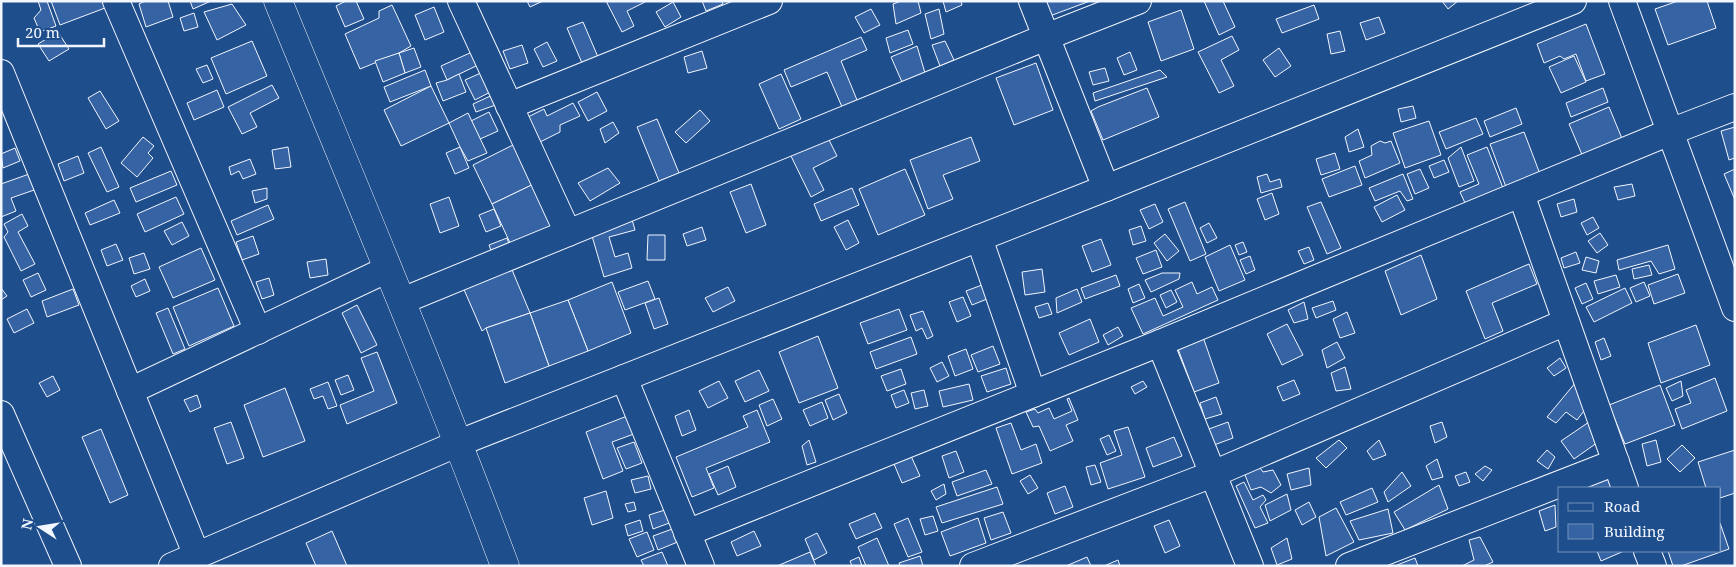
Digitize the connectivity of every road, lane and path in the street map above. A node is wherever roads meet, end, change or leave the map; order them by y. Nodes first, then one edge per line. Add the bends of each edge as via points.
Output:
1 (116, 1) edge
2 (278, 1) edge
3 (461, 1) edge
4 (769, 1) edge
5 (1032, 1) edge
6 (1138, 1) edge
7 (1574, 1) edge
8 (1622, 1) edge
9 (1046, 37) junction
10 (1, 73) edge
11 (509, 106) junction
12 (1735, 107) edge
13 (11, 123) edge
14 (1670, 132) junction
15 (1106, 188) junction
16 (1521, 194) junction
17 (568, 233) junction
18 (978, 238) junction
19 (388, 269) junction
20 (402, 301) junction
21 (1735, 308) edge
22 (1566, 322) junction
23 (258, 331) junction
24 (1160, 343) junction
25 (624, 378) junction
26 (130, 391) junction
27 (1033, 394) junction
28 (4, 426) edge
29 (459, 443) junction
30 (1616, 462) junction
31 (1213, 474) junction
32 (1625, 487) edge
33 (687, 533) junction
34 (1647, 552) edge
35 (197, 556) junction
36 (68, 566) edge
37 (172, 566) edge
38 (505, 566) edge
39 (701, 566) edge
40 (973, 566) edge
41 (1250, 566) edge
42 (1349, 566) edge
43 (1653, 566) edge

1 - 23 street
2 - 19 street
3 - 11 street
4 - 11 street
5 - 9 street
6 - 9 street
7 - 15 street
8 - 14 street
9 - 15 street
9 - 17 street
10 - 13 street
11 - 17 street
12 - 14 street
13 - 26 street
14 - 16 street
14 - 21 street
15 - 18 street
16 - 22 street
16 - 24 street
17 - 20 street
18 - 25 street
18 - 27 street
19 - 20 street
19 - 23 street
20 - 29 street
22 - 30 street
22 - 31 street
23 - 26 street
24 - 27 street
24 - 31 street
25 - 29 street
25 - 33 street
26 - 35 street
27 - 33 street
28 - 36 street
29 - 35 street
29 - 38 street
30 - 32 street
30 - 42 street
31 - 40 street
31 - 41 street
33 - 39 street
34 - 43 street
35 - 37 street

